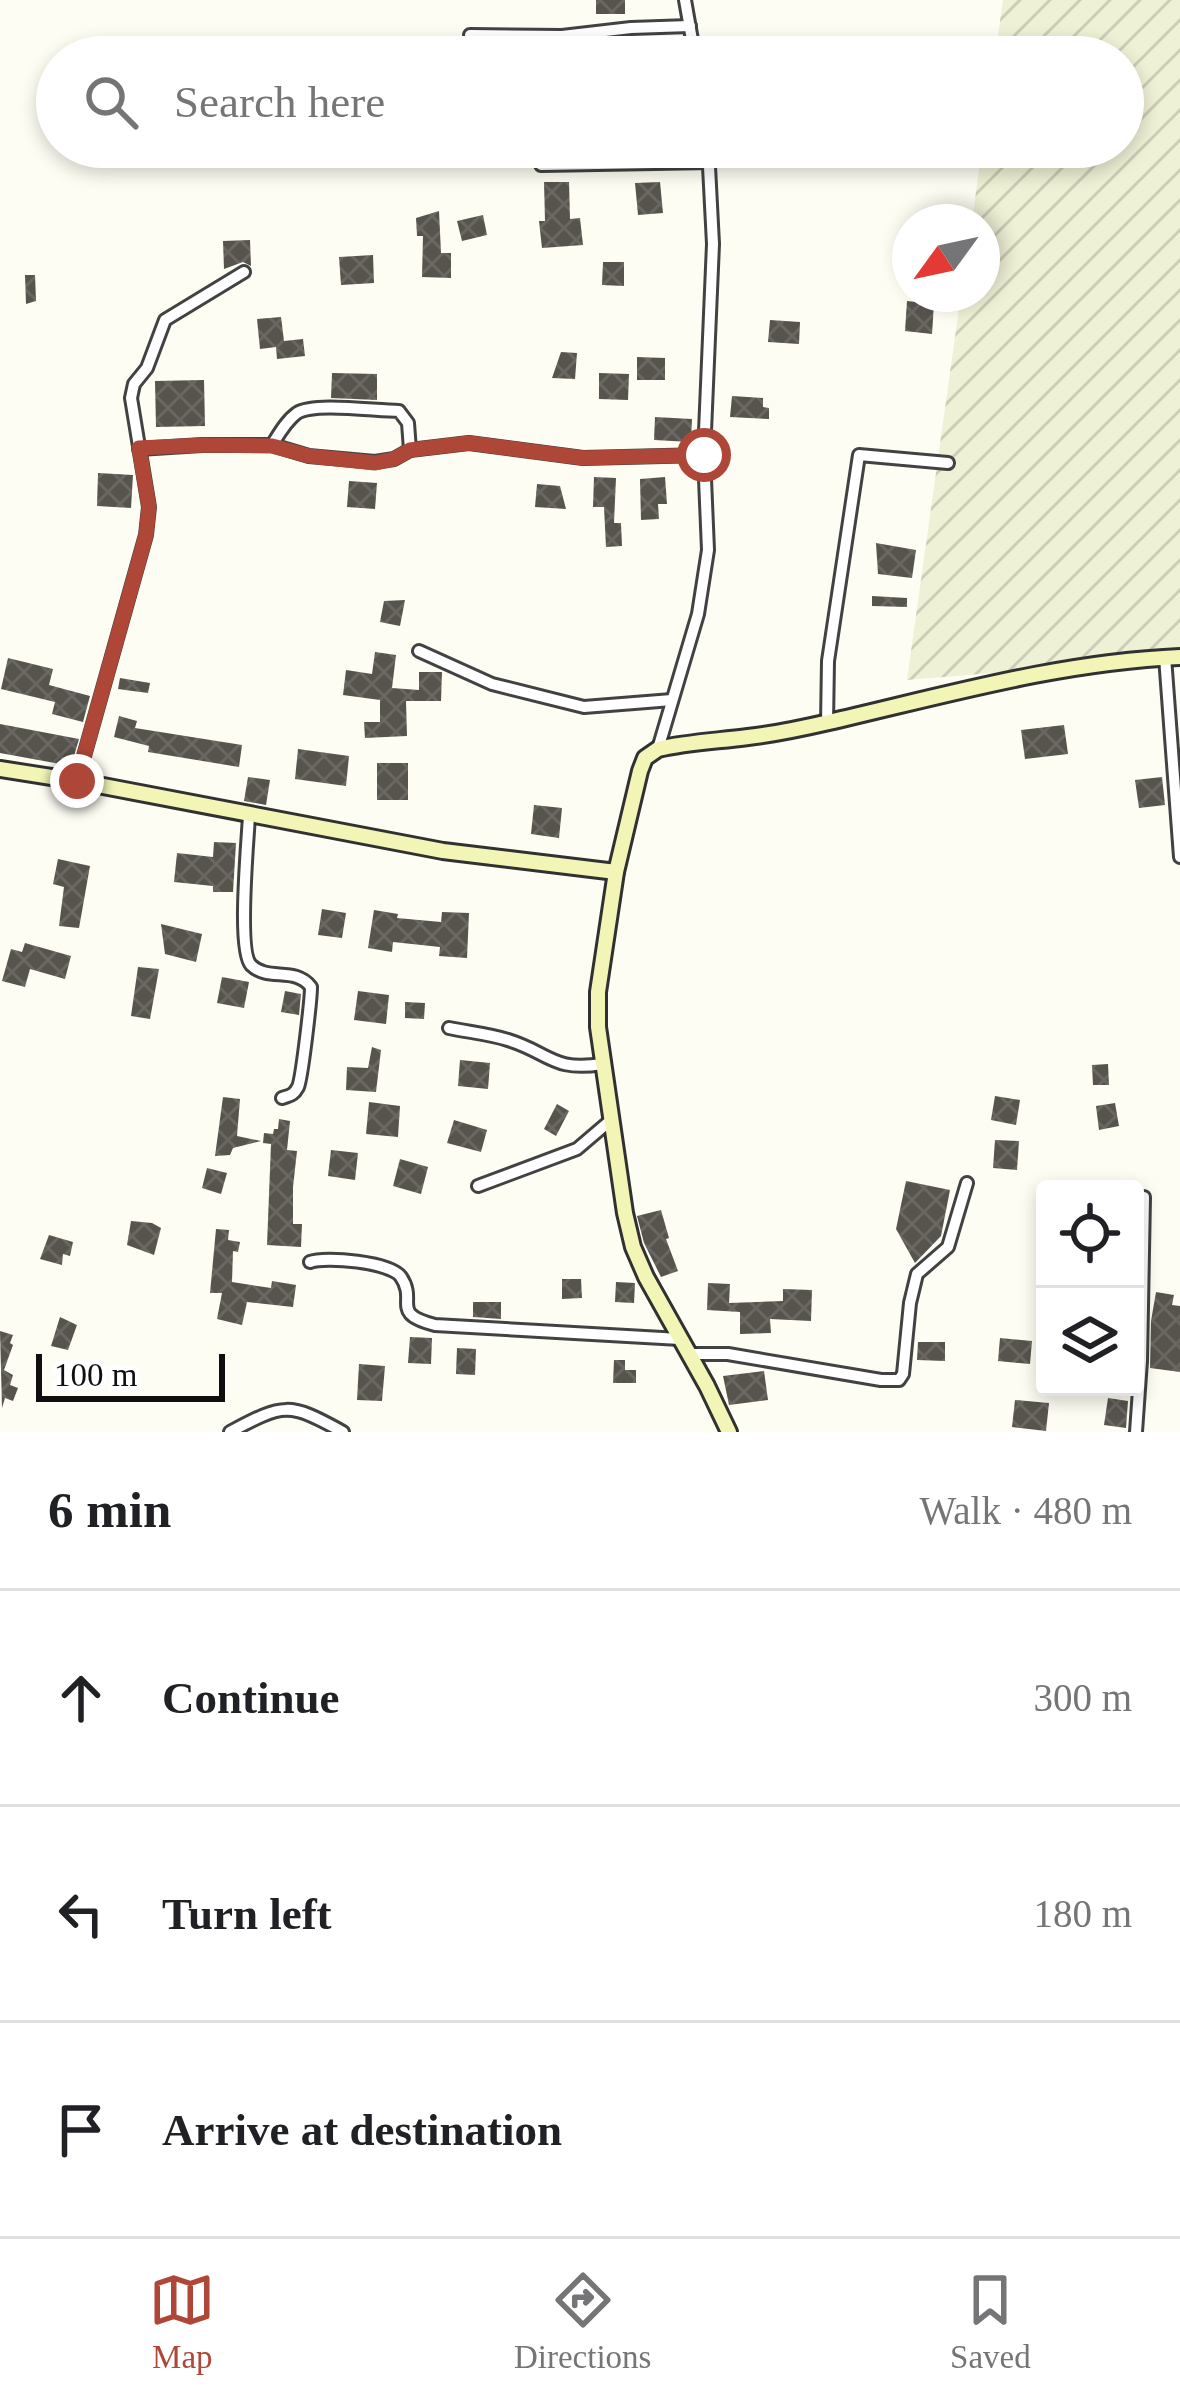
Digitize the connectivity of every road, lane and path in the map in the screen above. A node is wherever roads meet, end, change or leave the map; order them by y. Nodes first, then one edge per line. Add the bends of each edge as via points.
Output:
1 (685, 0) edge
2 (690, 26) junction
3 (470, 35) dead end
4 (516, 36) edge
5 (570, 36) edge
6 (692, 36) edge
7 (711, 168) edge
8 (244, 272) dead end
9 (272, 446) junction
10 (139, 448) junction
11 (410, 450) junction
12 (704, 455) junction
13 (948, 463) dead end
14 (419, 651) dead end
15 (1173, 657) edge
16 (672, 700) junction
17 (826, 723) junction
18 (658, 749) junction
19 (0, 769) edge
20 (77, 781) junction
21 (249, 815) junction
22 (1180, 857) edge
23 (616, 872) junction
24 (449, 1028) dead end
25 (602, 1064) junction
26 (282, 1098) dead end
27 (611, 1120) junction
28 (967, 1183) dead end
29 (478, 1186) dead end
30 (310, 1262) dead end
31 (1142, 1288) edge
32 (680, 1339) junction
33 (689, 1354) junction
34 (230, 1432) edge
35 (343, 1432) edge
36 (729, 1432) edge
37 (1136, 1432) edge

1 - 2 street
2 - 5 street
2 - 6 street
3 - 4 street
7 - 12 street
8 - 10 street via 165,320 131,398
9 - 10 street
9 - 11 street via 375,463
9 - 11 street via 292,417 323,408 399,411
10 - 20 street via 146,535
11 - 12 street via 469,443 583,458
12 - 16 street via 708,550
13 - 17 street via 859,455
14 - 16 street via 493,684 584,707
15 - 17 street via 1031,675
15 - 22 street
16 - 18 street
17 - 18 street
18 - 23 street via 640,771
19 - 20 street
20 - 21 street
21 - 23 street
21 - 26 street via 246,956 263,972 304,978 310,987 298,1087
23 - 25 street via 598,992
24 - 25 street via 506,1040 563,1066
25 - 27 street
27 - 29 street via 577,1149
27 - 32 street via 633,1247
28 - 33 street via 948,1247 917,1274 899,1380
30 - 32 street via 394,1271 410,1316 435,1325
31 - 37 street
32 - 33 street
33 - 36 street
34 - 35 street via 286,1409

